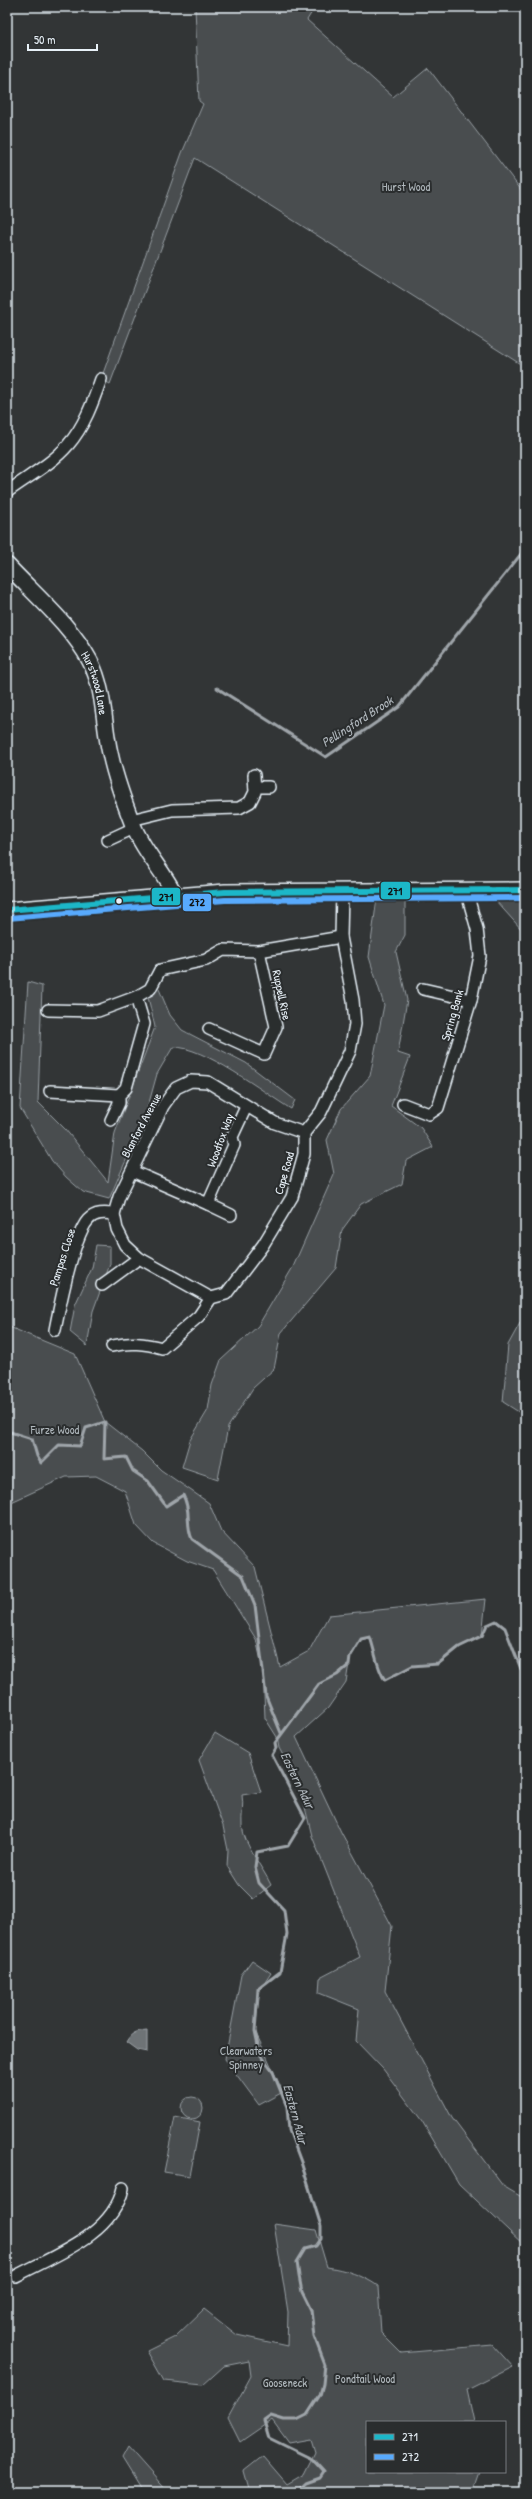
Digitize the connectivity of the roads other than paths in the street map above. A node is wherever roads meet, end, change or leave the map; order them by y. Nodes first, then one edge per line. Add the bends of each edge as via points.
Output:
1 (101, 379) dead end
2 (7, 492) edge
3 (7, 565) edge
4 (254, 775) dead end
5 (255, 787) junction
6 (269, 787) dead end
7 (132, 824) junction
8 (108, 840) dead end
9 (466, 890) junction
10 (525, 890) edge
11 (342, 891) junction
12 (175, 895) junction
13 (7, 910) edge
14 (341, 936) junction
15 (259, 951) junction
16 (423, 989) dead end
17 (136, 997) junction
18 (472, 1000) junction
19 (48, 1010) dead end
20 (209, 1030) dead end
21 (50, 1091) dead end
22 (119, 1095) junction
23 (403, 1104) dead end
24 (246, 1107) junction
25 (111, 1120) dead end
26 (304, 1133) junction
27 (132, 1171) junction
28 (208, 1204) junction
29 (114, 1214) junction
30 (231, 1215) dead end
31 (139, 1258) junction
32 (102, 1285) dead end
33 (211, 1298) junction
34 (54, 1330) dead end
35 (112, 1346) dead end
36 (123, 2188) dead end
37 (16, 2276) dead end

1 - 2 street via 79,430 68,446
3 - 7 main road, Hurstwood Lane via 67,628 91,663 99,686 110,753
4 - 5 street
5 - 6 street
5 - 7 street via 250,802 239,808 172,810
7 - 8 street
7 - 12 main road, Hurstwood Lane via 143,847 168,880
9 - 10 main road
9 - 11 main road
9 - 18 street, Spring Bank via 480,956
11 - 12 main road
11 - 14 street
12 - 13 main road
14 - 15 street
14 - 26 street via 355,1024 350,1051 325,1105
15 - 17 street via 223,950 206,960 160,970 150,989
15 - 20 street, Ruppell Rise via 276,1027 264,1054
16 - 18 street
17 - 19 street via 98,1011
17 - 22 street via 144,1024 126,1088
18 - 23 street, Spring Bank via 438,1108 428,1114
21 - 22 street
22 - 25 street via 119,1103
24 - 26 street, Blanford Avenue via 275,1123
24 - 27 street, Blanford Avenue via 208,1082 191,1081 176,1088 164,1106
24 - 28 street, Woodfox Way via 232,1137 234,1145
26 - 33 street, Cape Road via 304,1154 292,1197 226,1294
27 - 28 street
27 - 29 street, Blanford Avenue
28 - 30 street
29 - 31 street via 117,1229 125,1245
29 - 34 street, Pampas Close via 101,1212 88,1220 70,1265
31 - 32 street
31 - 33 street
33 - 35 street via 199,1316 162,1348 145,1343 126,1342
36 - 37 street via 116,2207 95,2232

